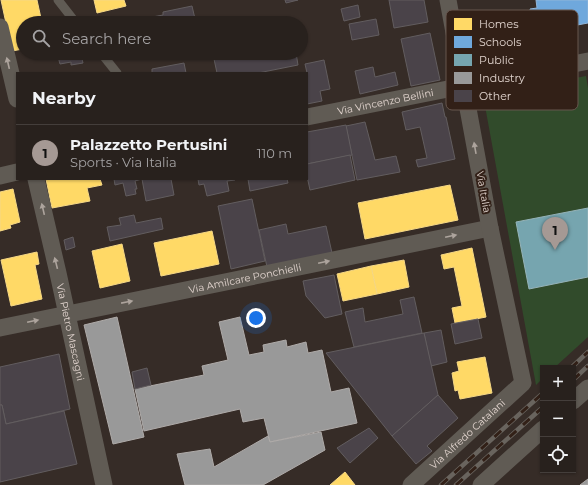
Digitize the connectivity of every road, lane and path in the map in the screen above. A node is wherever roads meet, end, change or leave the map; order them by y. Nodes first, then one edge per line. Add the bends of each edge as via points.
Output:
1 (58, 0) edge
2 (448, 0) edge
3 (450, 10) edge
4 (71, 16) edge
5 (0, 27) edge
6 (107, 60) edge
7 (588, 61) edge
8 (578, 63) edge
9 (116, 72) edge
10 (446, 89) edge
11 (16, 95) edge
12 (468, 110) edge
13 (308, 116) edge
14 (16, 172) edge
15 (0, 176) edge
16 (36, 180) edge
17 (490, 228) junction
18 (66, 314) junction
19 (0, 328) edge
20 (524, 383) joint
21 (588, 388) edge
22 (576, 398) edge
23 (540, 432) edge
24 (104, 485) edge
25 (411, 485) edge
26 (481, 485) edge

1 - 4 lane
2 - 3 street, Via Italia
11 -> 5 street
6 - 9 lane
7 - 8 street, Via Vincenzo Bellini
10 - 13 street, Via Vincenzo Bellini
17 -> 12 street, Via Italia
14 - 15 street
18 -> 16 street, Via Pietro Mascagni
18 -> 17 street, Via Amilcare Ponchielli
17 - 20 street, Via Italia
19 -> 18 street, Via Amilcare Ponchielli
18 - 24 street, Via Pietro Mascagni
20 - 25 street, Via Alfredo Catalani
21 - 22 street
23 - 26 street

